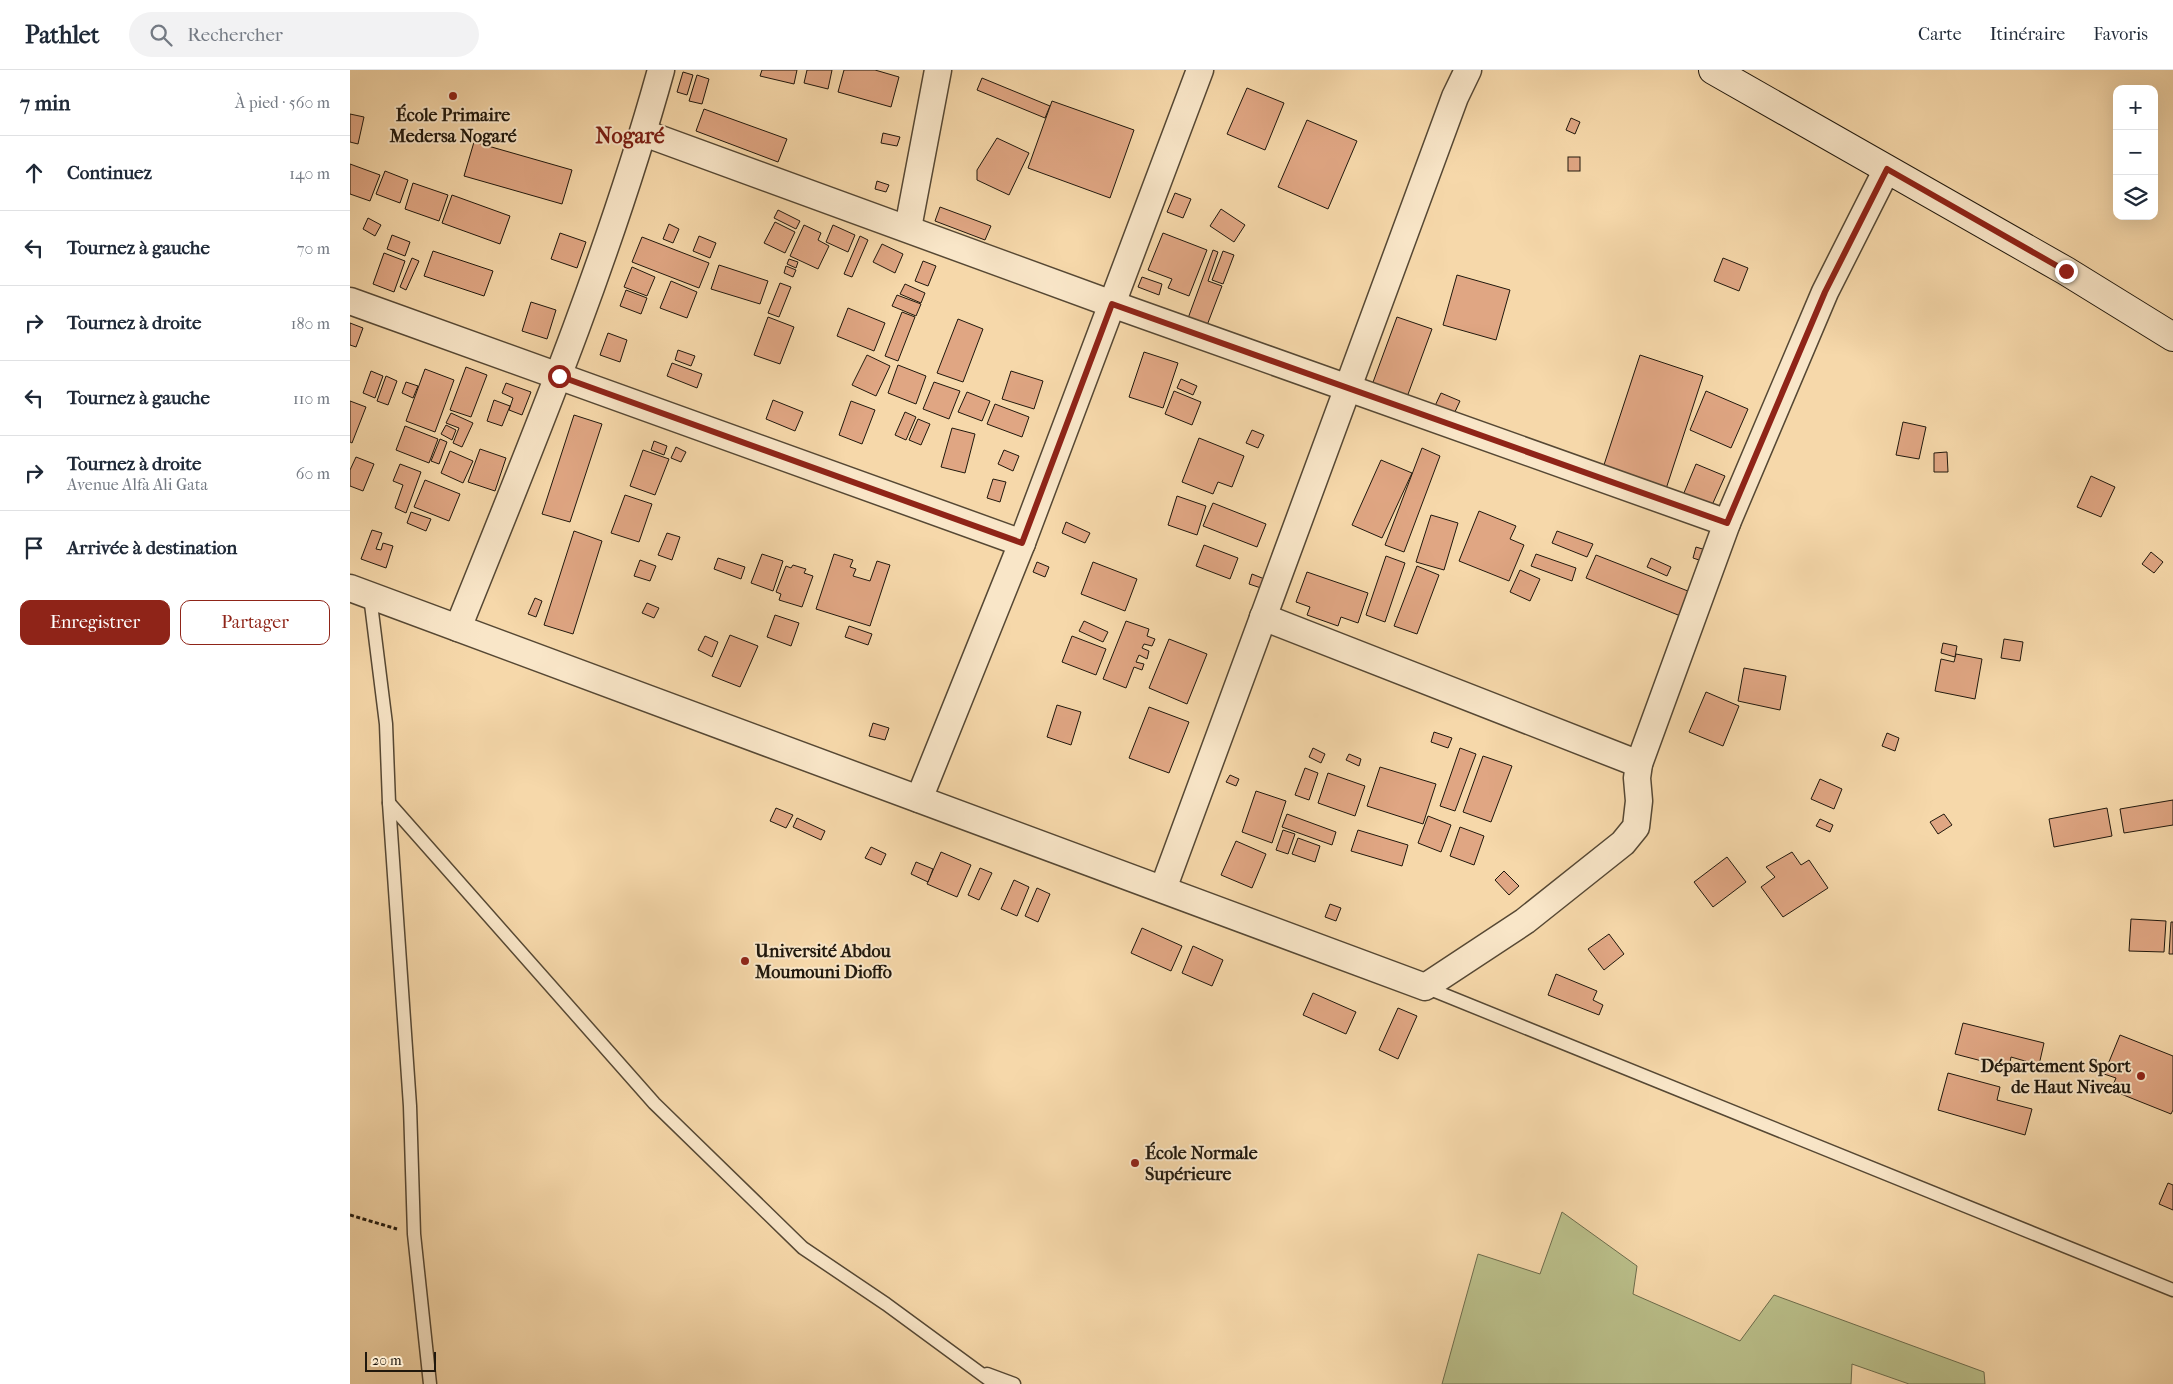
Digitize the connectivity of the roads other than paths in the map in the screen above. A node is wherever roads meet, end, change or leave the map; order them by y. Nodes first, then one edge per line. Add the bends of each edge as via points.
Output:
1 (661, 70) edge
2 (938, 70) edge
3 (1200, 70) edge
4 (1468, 70) edge
5 (1713, 70) edge
6 (644, 133) junction
7 (1887, 169) junction
8 (908, 228) junction
9 (350, 301) edge
10 (1112, 304) junction
11 (2173, 337) edge
12 (559, 376) junction
13 (1348, 387) junction
14 (1727, 523) junction
15 (1022, 543) junction
16 (360, 592) edge
17 (1263, 617) junction
18 (458, 628) junction
19 (1639, 764) junction
20 (919, 799) junction
21 (389, 802) junction
22 (1163, 890) junction
23 (1425, 987) junction
24 (2173, 1290) edge
25 (976, 1370) junction
26 (430, 1384) edge
27 (995, 1384) edge
28 (1014, 1384) edge

1 - 6 street
2 - 8 street
3 - 10 street
4 - 13 street via 1455,97
5 - 7 street
6 - 8 street
6 - 12 street
7 - 11 street via 2066,271
7 - 14 street via 1825,292
8 - 10 street
9 - 12 street
10 - 13 street
10 - 15 street
12 - 15 street
12 - 18 street
13 - 14 street
13 - 17 street
14 - 19 street
15 - 20 street
16 - 18 street
16 - 21 lane via 386,724
17 - 19 street
17 - 22 street
18 - 20 street
19 - 23 street via 1636,827 1623,843 1525,921
20 - 22 street
21 - 25 lane via 654,1103 796,1242
21 - 26 lane via 410,1106 414,1234
22 - 23 street
23 - 24 lane
25 - 27 lane
25 - 28 lane

